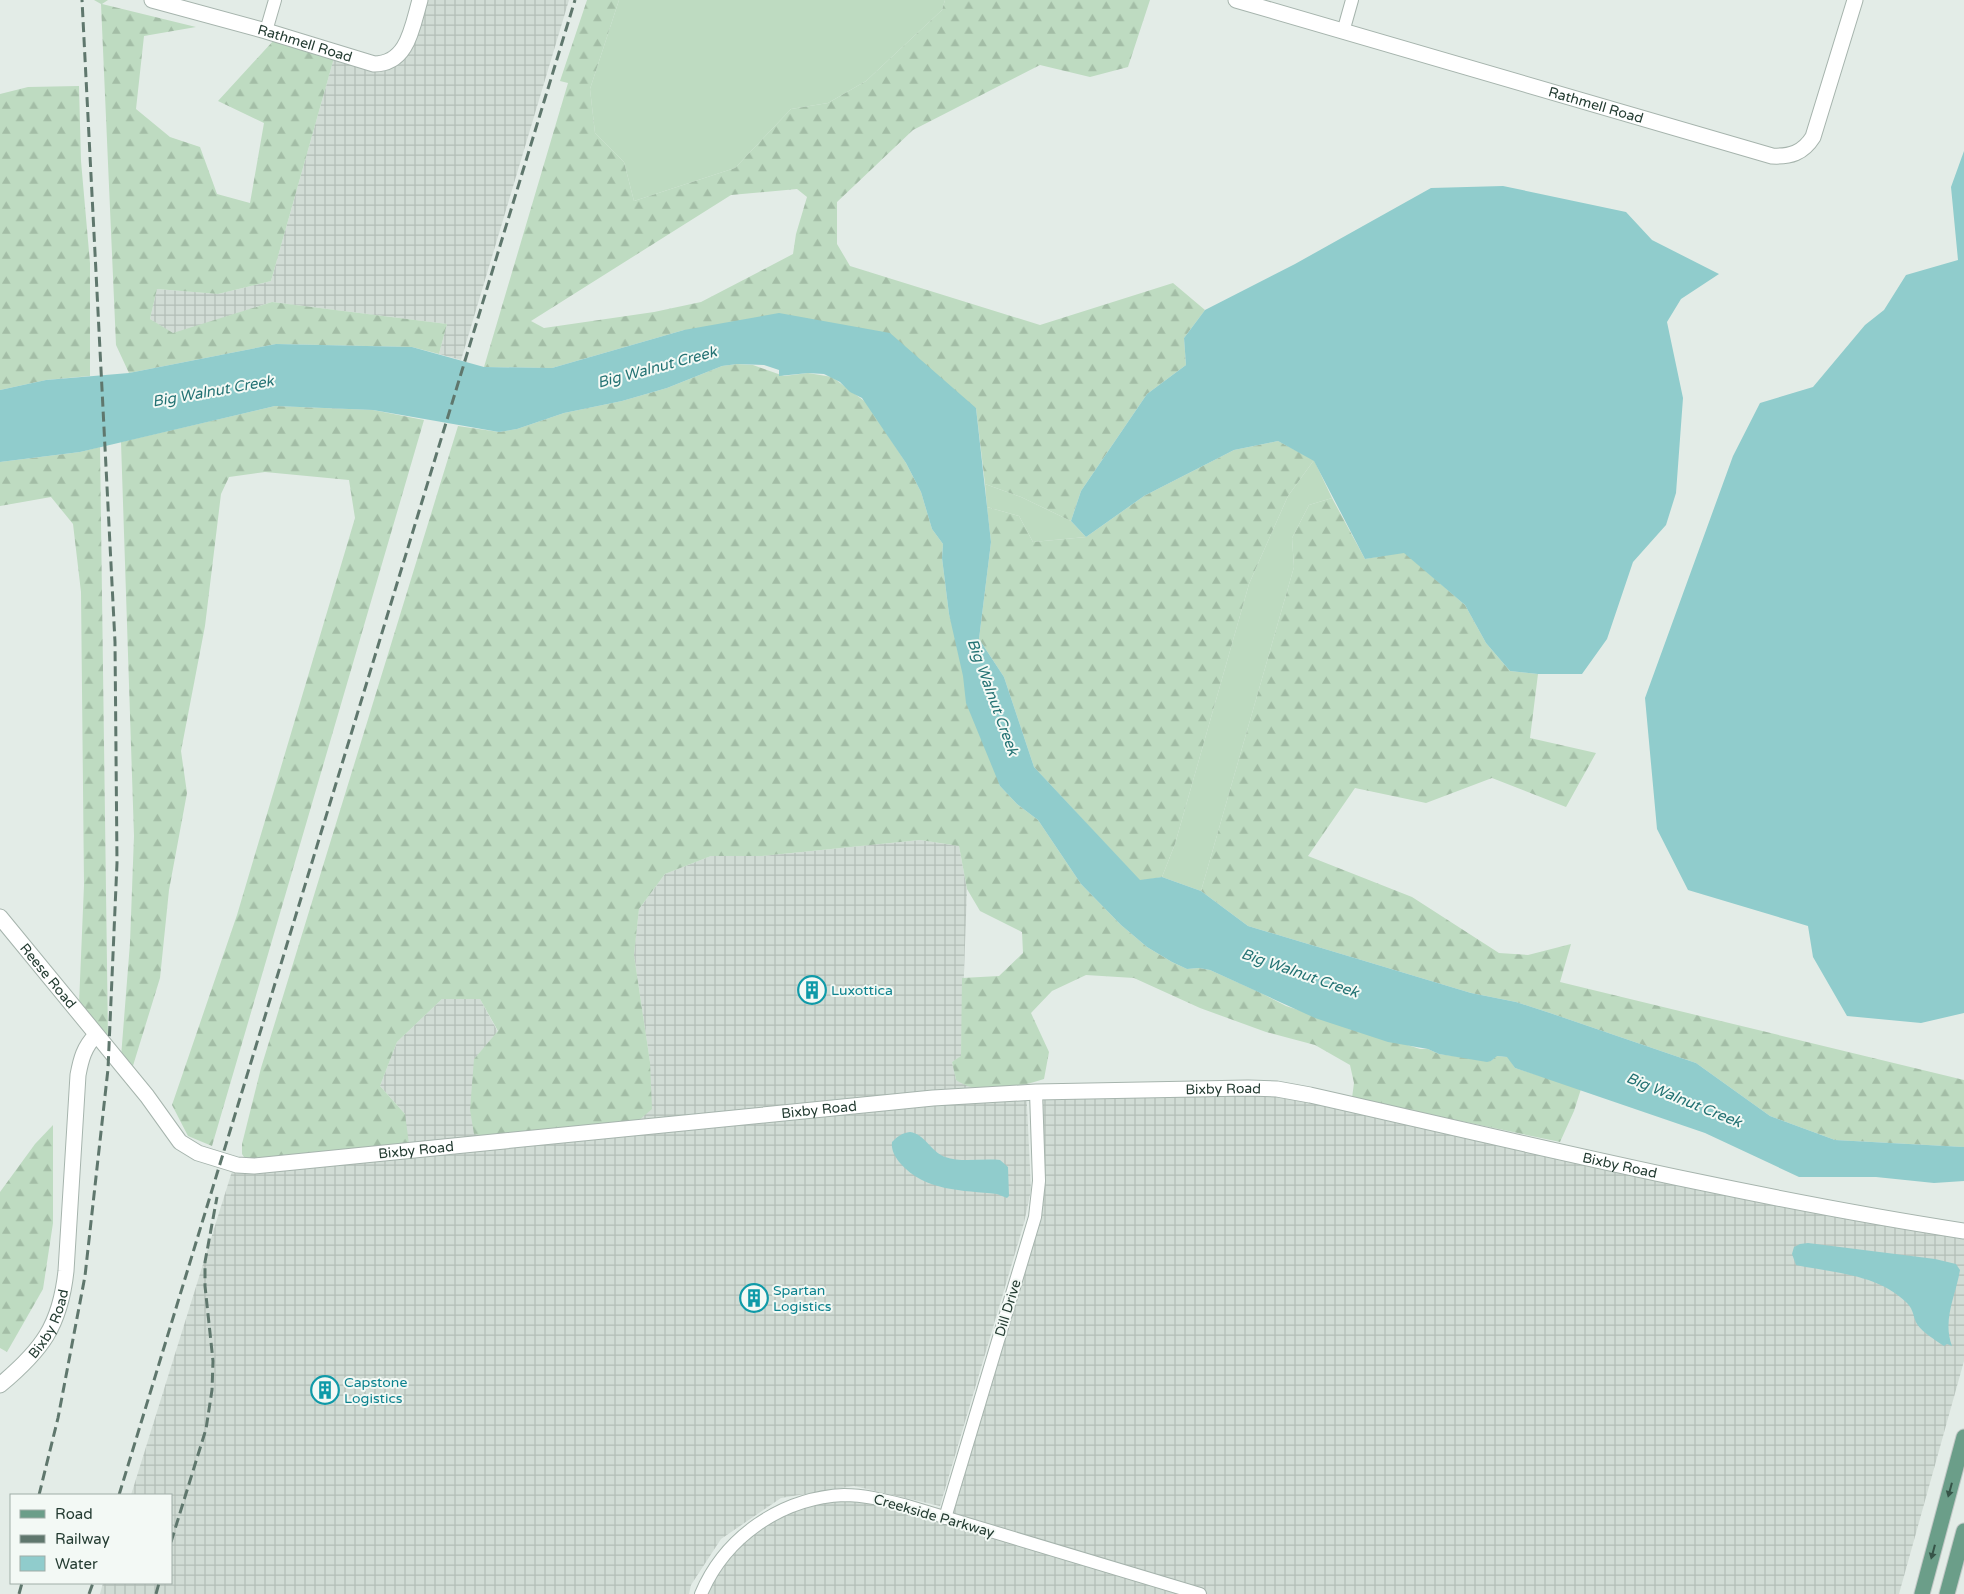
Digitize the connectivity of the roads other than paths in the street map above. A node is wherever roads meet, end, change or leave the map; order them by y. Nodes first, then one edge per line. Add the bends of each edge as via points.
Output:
1 (152, 0) edge
2 (275, 0) edge
3 (420, 0) edge
4 (1236, 0) edge
5 (1352, 0) edge
6 (1855, 0) edge
7 (266, 31) junction
8 (1343, 32) junction
9 (0, 916) edge
10 (96, 1036) junction
11 (1036, 1092) junction
12 (1964, 1231) edge
13 (0, 1384) edge
14 (1964, 1437) edge
15 (945, 1518) junction
16 (1964, 1531) edge
17 (701, 1594) edge
18 (1200, 1594) edge
19 (1922, 1594) edge
20 (1947, 1594) edge

1 - 7 street, Rathmell Road
2 - 7 street
3 - 7 street, Rathmell Road via 404,50 381,64 367,64
4 - 8 street, Rathmell Road
5 - 8 street
6 - 8 street, Rathmell Road via 1813,137 1801,151 1782,157
9 - 10 street, Reese Road
10 - 11 street, Bixby Road via 180,1142 198,1153 245,1167 933,1098
10 - 13 street, Bixby Road via 83,1053 78,1076 64,1292 53,1325 40,1346
11 - 12 street, Bixby Road via 1277,1090 1743,1192
11 - 15 street, Dill Drive via 1039,1181 1034,1216
14 -> 19 main road
15 - 17 street, Creekside Parkway via 862,1496 843,1495 802,1503 764,1520 739,1539 716,1564
15 - 18 street, Creekside Parkway
16 - 20 main road

